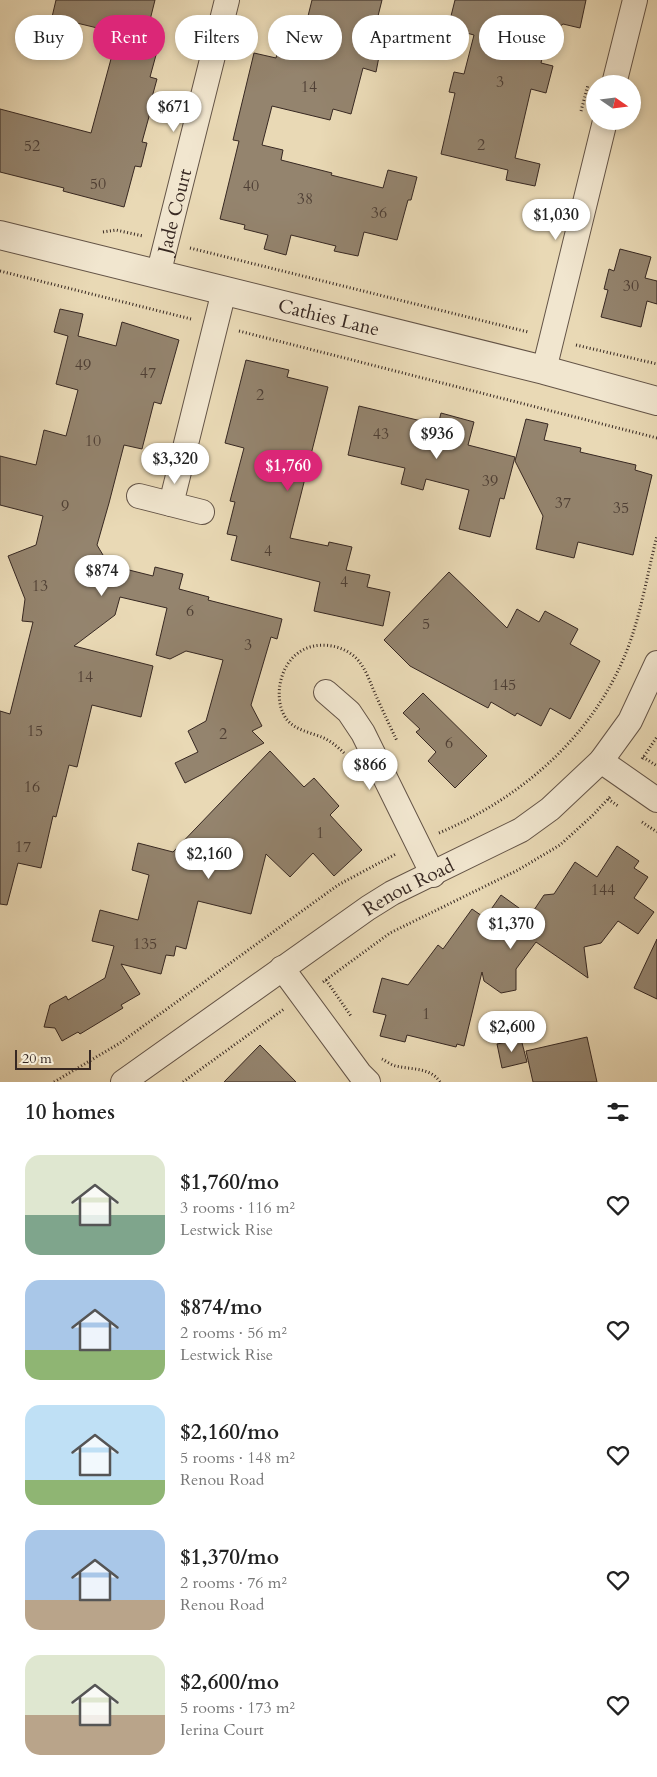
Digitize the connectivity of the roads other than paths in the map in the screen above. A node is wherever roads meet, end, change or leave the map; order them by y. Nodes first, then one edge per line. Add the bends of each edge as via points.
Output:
1 (227, 0) edge
2 (634, 0) edge
3 (616, 75) edge
4 (603, 130) edge
5 (0, 235) edge
6 (158, 275) junction
7 (224, 291) junction
8 (544, 370) junction
9 (657, 401) edge
10 (139, 496) dead end
11 (171, 504) junction
12 (202, 512) dead end
13 (657, 663) edge
14 (326, 692) dead end
15 (601, 761) junction
16 (657, 800) edge
17 (433, 875) junction
18 (282, 968) junction
19 (123, 1082) edge
20 (368, 1082) edge

1 - 6 street, Jade Court
2 - 3 street
4 - 8 street
5 - 6 street, Cathies Lane
6 - 7 street, Cathies Lane
7 - 8 street, Cathies Lane
7 - 11 street
8 - 9 street, Cathies Lane
10 - 11 street
11 - 12 street
13 - 15 street, Renou Road via 630,721
14 - 17 street via 349,712 363,733
15 - 16 street
15 - 17 street, Renou Road via 550,809 521,830
17 - 18 street, Renou Road via 392,893
18 - 19 street, Renou Road
18 - 20 street

